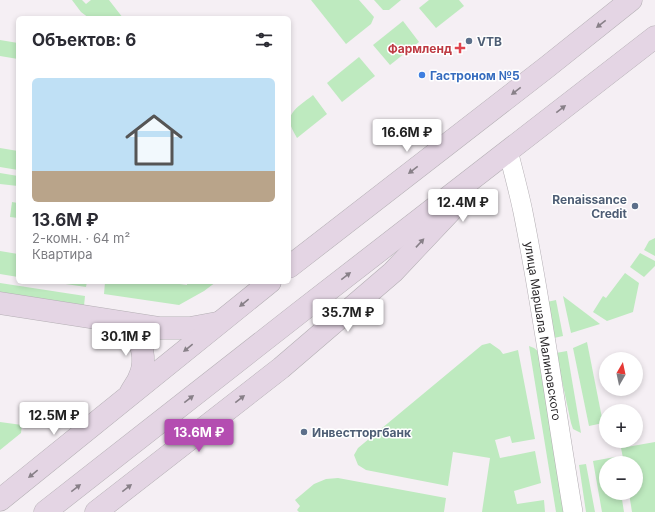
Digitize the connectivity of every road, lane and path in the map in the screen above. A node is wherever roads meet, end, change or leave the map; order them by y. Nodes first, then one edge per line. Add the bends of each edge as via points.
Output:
1 (632, 0) edge
2 (655, 37) edge
3 (508, 150) junction
4 (291, 265) edge
5 (267, 284) edge
6 (0, 303) edge
7 (112, 320) junction
8 (218, 323) junction
9 (128, 396) junction
10 (0, 500) edge
11 (45, 512) edge
12 (96, 512) edge
13 (573, 512) edge

1 -> 4 main road
3 -> 2 main road
11 -> 3 main road
12 -> 3 main road via 281,368 393,272
3 - 13 street, улица Маршала Малиновского via 526,228
5 -> 8 main road
6 - 7 main road
7 - 8 main road via 160,328 190,328
7 - 9 main road via 136,337 142,349 140,377
8 -> 9 main road
9 -> 10 main road

